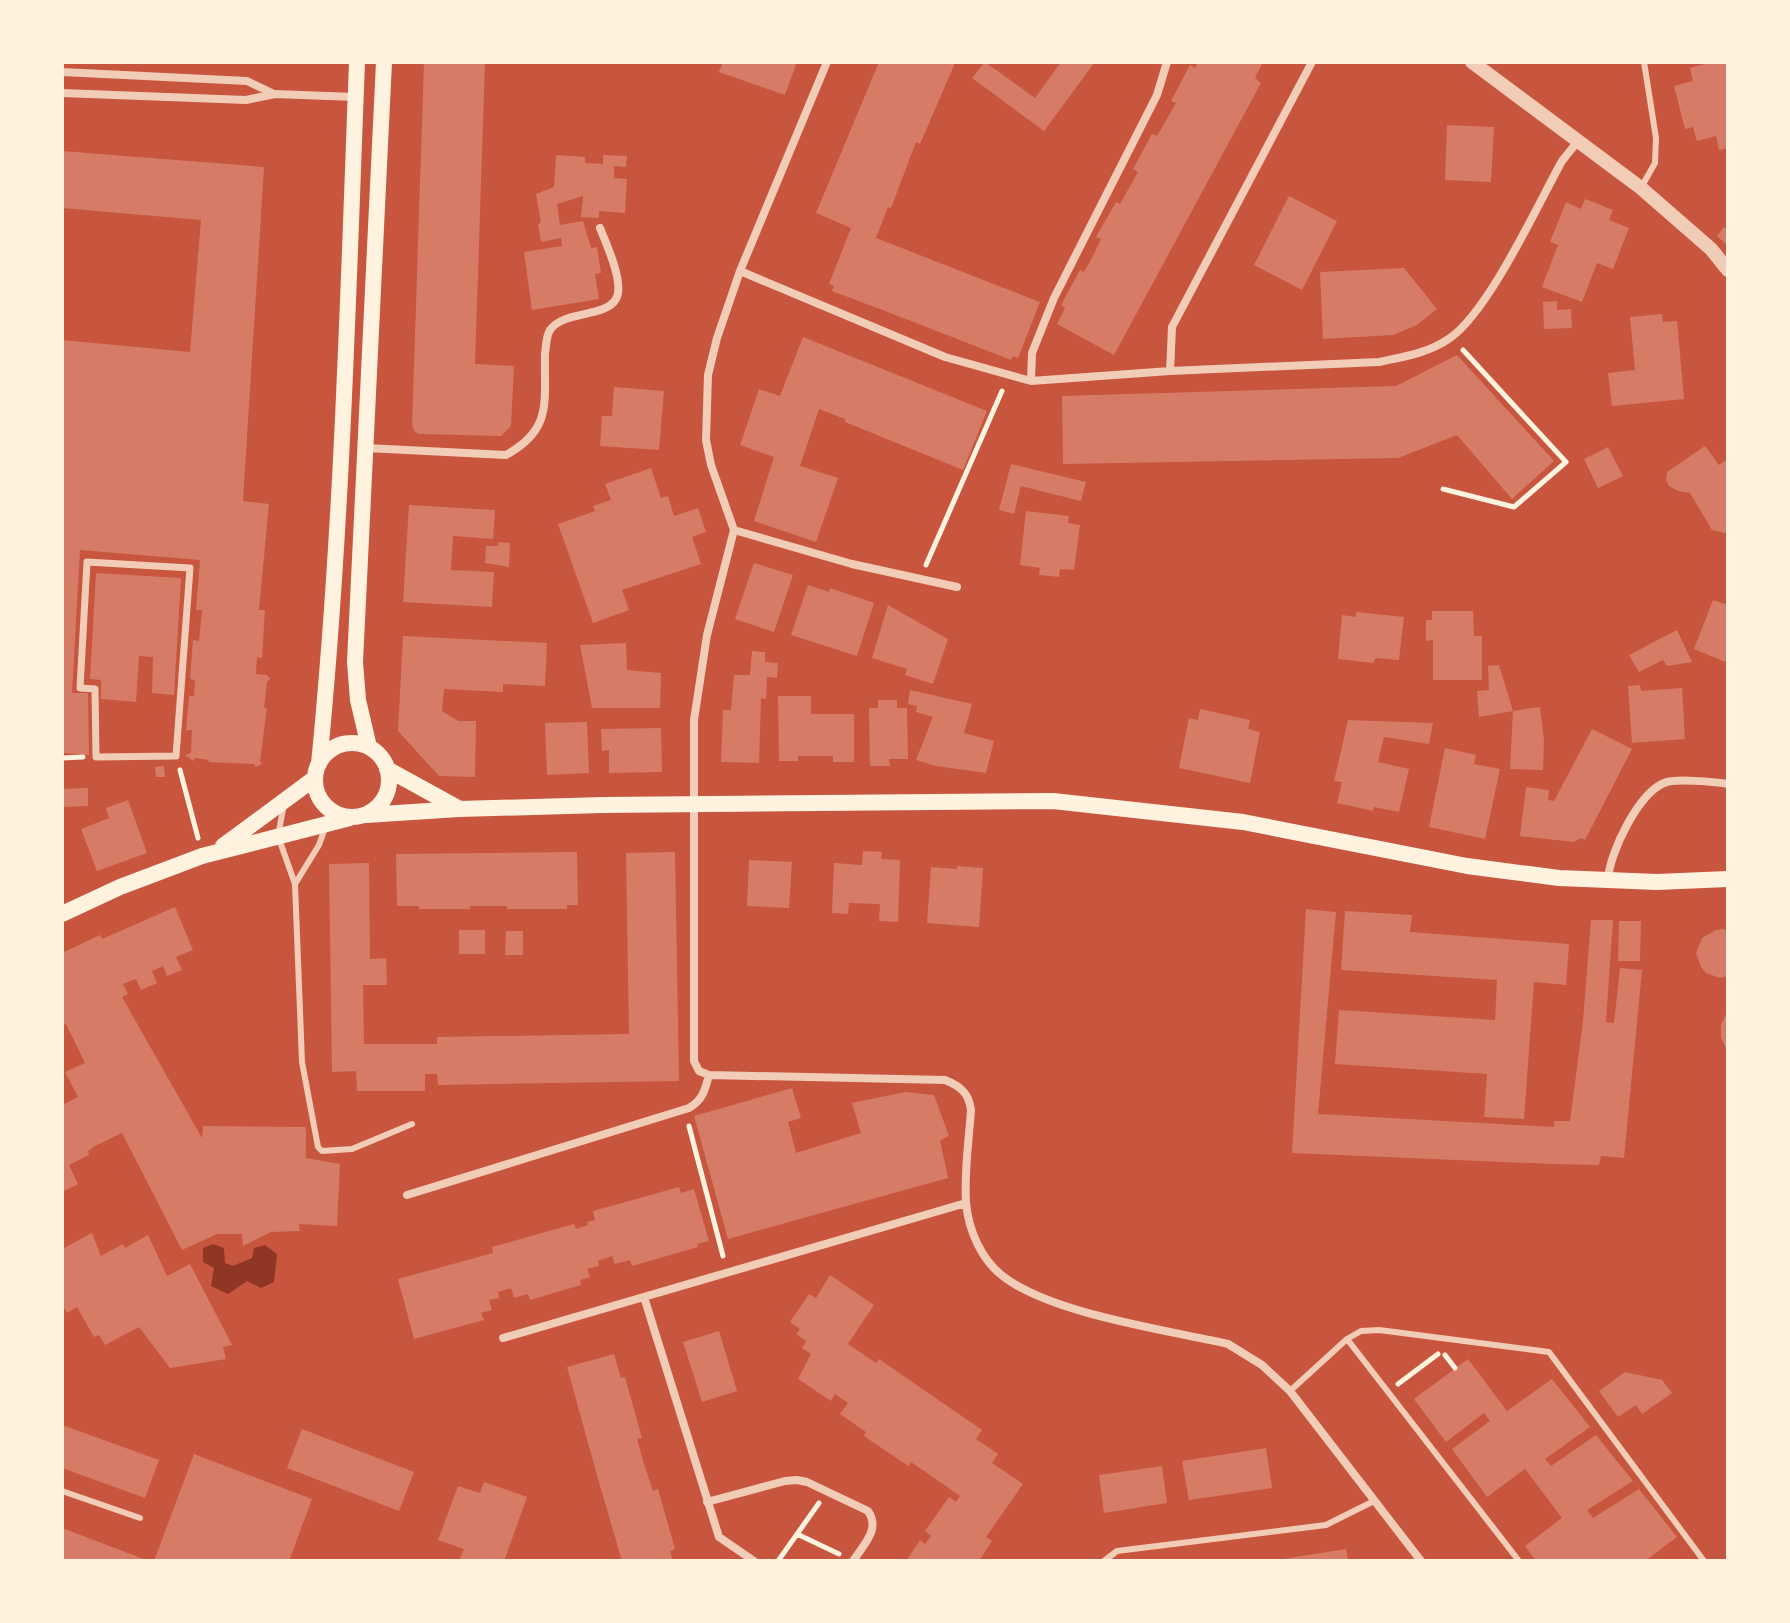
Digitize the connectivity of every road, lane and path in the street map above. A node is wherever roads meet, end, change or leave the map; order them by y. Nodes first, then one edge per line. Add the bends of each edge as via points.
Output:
1 (357, 62) edge
2 (384, 62) edge
3 (827, 62) edge
4 (1167, 62) edge
5 (1312, 62) edge
6 (1472, 62) edge
7 (1644, 62) edge
8 (62, 72) edge
9 (62, 93) edge
10 (275, 94) junction
11 (356, 97) junction
12 (1578, 141) junction
13 (1641, 188) junction
14 (600, 228) dead end
15 (1728, 270) edge
16 (740, 271) junction
17 (1452, 337) junction
18 (1170, 371) junction
19 (1008, 376) junction
20 (1031, 381) junction
21 (366, 448) junction
22 (1443, 489) dead end
23 (734, 530) junction
24 (919, 580) junction
25 (957, 587) dead end
26 (369, 747) junction
27 (176, 756) junction
28 (387, 769) junction
29 (317, 771) junction
30 (1728, 784) edge
31 (285, 800) junction
32 (693, 805) junction
33 (459, 809) junction
34 (358, 816) junction
35 (326, 823) junction
36 (278, 836) junction
37 (198, 839) dead end
38 (216, 852) junction
39 (1728, 879) edge
40 (1608, 881) junction
41 (295, 884) junction
42 (62, 914) edge
43 (709, 1075) junction
44 (685, 1110) junction
45 (412, 1124) dead end
46 (407, 1195) dead end
47 (966, 1203) junction
48 (728, 1272) junction
49 (644, 1297) junction
50 (503, 1338) dead end
51 (1347, 1339) junction
52 (1455, 1368) dead end
53 (1290, 1391) junction
54 (1388, 1392) junction
55 (62, 1491) edge
56 (827, 1491) junction
57 (1374, 1501) junction
58 (707, 1502) junction
59 (140, 1518) dead end
60 (797, 1534) junction
61 (849, 1559) edge
62 (754, 1561) edge
63 (778, 1561) edge
64 (1104, 1561) edge
65 (1421, 1561) edge
66 (1519, 1561) edge
67 (1704, 1561) edge

1 - 11 main road
2 - 21 main road
3 - 16 street
4 - 20 street via 1157,95 1054,298 1032,353
5 - 18 street via 1172,327
6 - 12 street
7 - 13 lane via 1656,138 1655,163
8 - 10 street via 247,81
9 - 10 street via 246,100
10 - 11 street
11 - 29 main road via 340,509
12 - 13 street
12 - 17 street via 1485,298
13 - 15 street
14 - 21 street via 619,288 616,299 608,307 560,321 549,331 543,414 525,444 506,455
16 - 19 street via 945,357
16 - 23 street via 717,338 706,406 711,465
17 - 18 street via 1409,356 1379,362
17 - 22 path via 1566,462 1514,507
18 - 20 street
19 - 20 street
19 - 24 path
21 - 26 main road via 355,662
23 - 24 street
23 - 32 street via 699,676
24 - 25 street
26 - 28 main road
26 - 29 main road via 335,747
27 - 27 street via 190,568 87,562 80,688 95,689 96,757
27 - 37 path
28 - 33 main road
28 - 34 main road via 388,791 376,809
29 - 31 main road
29 - 34 main road via 316,789 328,809
30 - 40 street via 1666,782 1645,798 1621,837
31 - 36 lane
31 - 38 main road
32 - 33 main road
32 - 40 main road via 1015,800 1095,804 1243,822 1467,866
32 - 43 street via 694,1061
33 - 34 main road
34 - 35 main road
35 - 36 main road
35 - 41 lane
36 - 38 main road
36 - 41 lane
38 - 42 main road
39 - 40 main road
41 - 45 lane via 302,1062 318,1147 352,1149
43 - 44 street via 698,1103
43 - 47 street via 954,1083 967,1094 971,1110
44 - 46 street
44 - 48 path
47 - 48 street
47 - 53 street via 981,1250 1019,1288 1089,1312 1228,1344
48 - 49 street
49 - 50 street
49 - 58 street
51 - 53 lane
51 - 54 lane
51 - 67 lane via 1379,1330 1549,1352
52 - 54 path via 1442,1351
53 - 57 street
54 - 66 lane
55 - 59 lane
56 - 58 street via 807,1482 785,1481
56 - 60 path
56 - 61 street via 872,1518 873,1531
57 - 64 lane via 1326,1525 1117,1551
57 - 65 street
58 - 62 street via 719,1537
60 - 61 path
60 - 63 path

